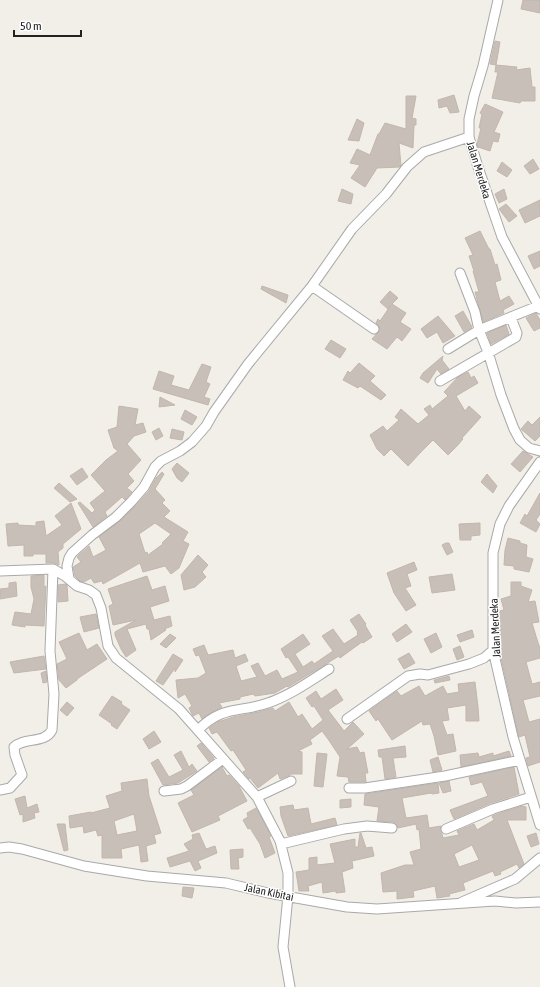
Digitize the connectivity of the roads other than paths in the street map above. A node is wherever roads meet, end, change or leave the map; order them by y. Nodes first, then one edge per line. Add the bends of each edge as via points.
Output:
1 (498, 0) edge
2 (469, 136) junction
3 (460, 273) dead end
4 (312, 286) junction
5 (539, 307) edge
6 (511, 318) junction
7 (374, 329) dead end
8 (479, 330) junction
9 (448, 349) dead end
10 (488, 352) junction
11 (440, 381) dead end
12 (540, 451) edge
13 (540, 462) edge
14 (53, 569) junction
15 (0, 571) edge
16 (69, 579) junction
17 (493, 650) junction
18 (329, 669) dead end
19 (347, 718) dead end
20 (198, 730) junction
21 (223, 759) junction
22 (520, 760) junction
23 (291, 781) dead end
24 (349, 788) dead end
25 (0, 790) edge
26 (164, 791) dead end
27 (257, 796) junction
28 (530, 797) junction
29 (540, 824) edge
30 (392, 828) dead end
31 (446, 829) dead end
32 (281, 844) junction
33 (0, 848) edge
34 (540, 858) edge
35 (288, 896) junction
36 (540, 902) edge
37 (458, 904) junction
38 (290, 987) edge

1 - 2 street, Jalan Merdeka via 469,119
2 - 4 street via 424,152 407,167 386,194 352,229
2 - 5 street, Jalan Merdeka via 502,237
3 - 8 street
4 - 7 street
4 - 16 street via 248,364 206,426 192,442 161,461 131,502 72,552 68,566
5 - 6 street
6 - 8 street
6 - 10 street via 518,335
8 - 9 street
8 - 10 street
10 - 11 street
10 - 12 street via 514,429 520,440 529,448
13 - 17 street, Jalan Merdeka via 509,506 500,524 493,553
14 - 15 street
14 - 16 street
14 - 25 street via 50,651 54,694 52,730 44,737 14,746 22,775 10,788
16 - 20 street via 96,595 108,646 116,658 179,710
17 - 19 street via 484,658 469,664 408,676
17 - 22 street, Jalan Merdeka
18 - 20 street via 289,695 267,704 224,712
20 - 21 street
21 - 26 street via 187,786
21 - 27 street
22 - 24 street via 437,777
22 - 28 street, Jalan Merdeka
23 - 27 street
27 - 32 street
28 - 29 street, Jalan Merdeka
28 - 31 street
30 - 32 street via 344,828
32 - 35 street via 288,873
33 - 35 street, Jalan Kibitai via 22,849 84,866 147,876 226,883
34 - 37 street via 515,879
35 - 37 street, Jalan Kibitai via 335,905 378,909
35 - 38 street via 283,947
36 - 37 street, Jalan Kibitai via 495,901

